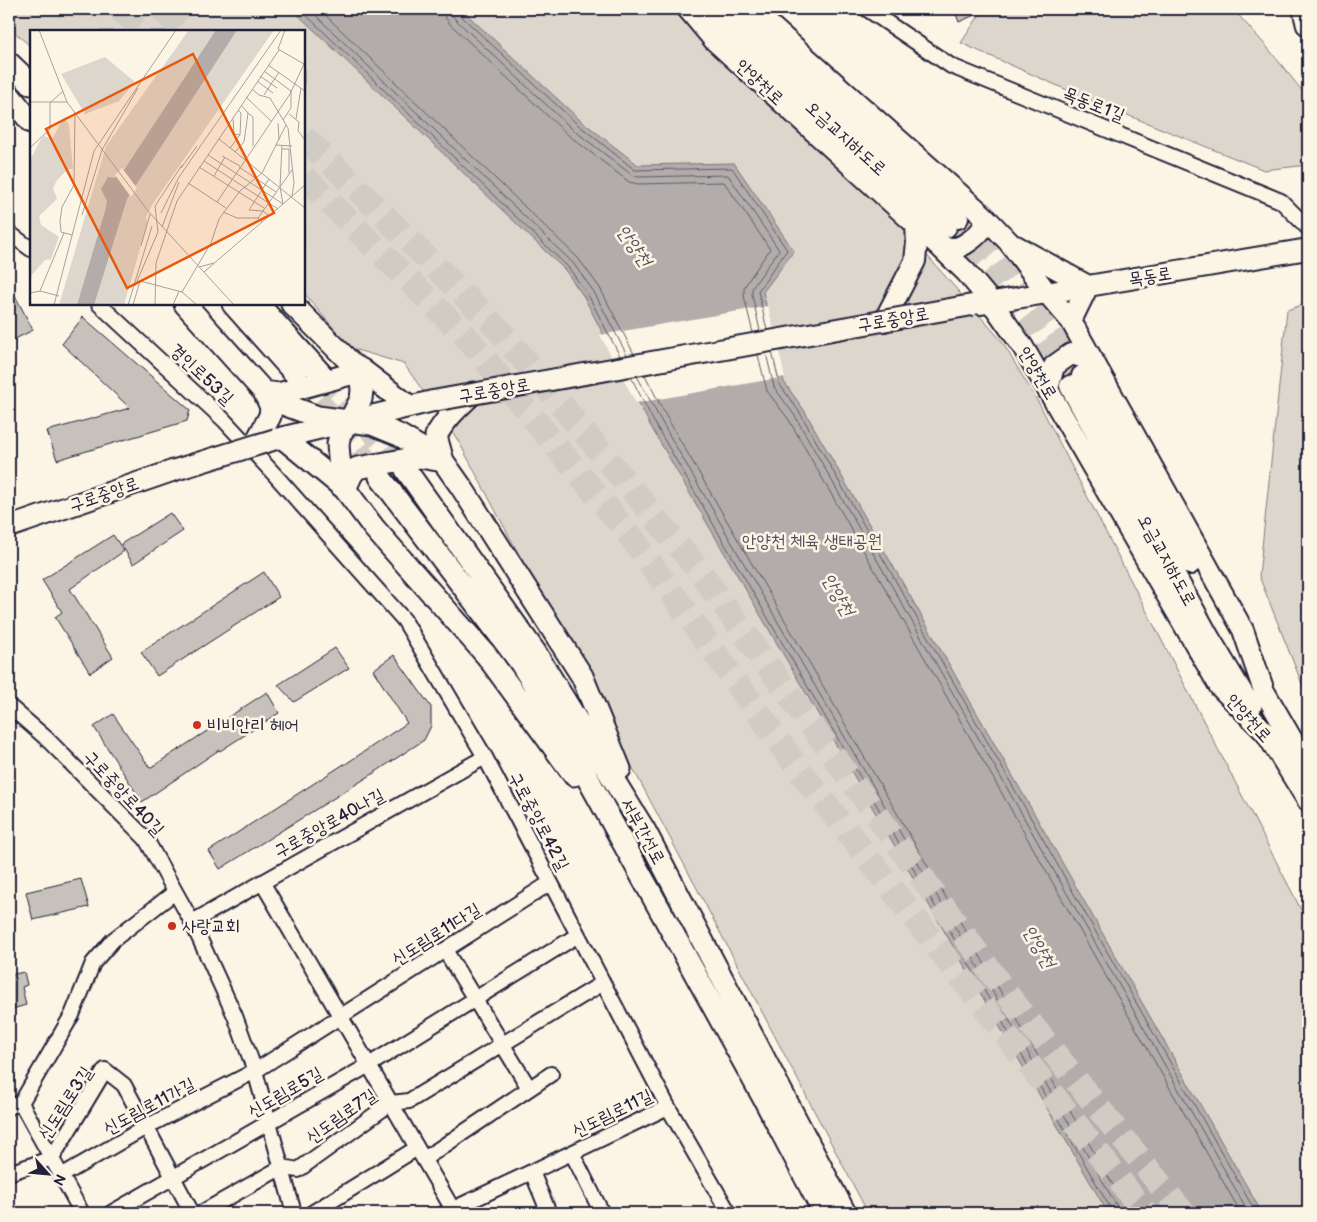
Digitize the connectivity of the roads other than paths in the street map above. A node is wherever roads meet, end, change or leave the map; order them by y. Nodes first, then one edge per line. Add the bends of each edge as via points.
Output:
1 (688, 9) edge
2 (700, 9) edge
3 (728, 9) edge
4 (748, 9) edge
5 (868, 9) edge
6 (1300, 9) edge
7 (1308, 29) edge
8 (9, 62) edge
9 (30, 78) edge
10 (30, 83) edge
11 (9, 88) edge
12 (9, 95) edge
13 (30, 107) edge
14 (30, 121) edge
15 (983, 215) junction
16 (1308, 228) edge
17 (947, 230) junction
18 (9, 233) edge
19 (916, 234) junction
20 (1009, 242) junction
21 (30, 248) edge
22 (1308, 250) edge
23 (1088, 286) junction
24 (1047, 292) junction
25 (992, 302) junction
26 (100, 305) edge
27 (186, 305) edge
28 (234, 305) edge
29 (259, 305) edge
30 (293, 305) edge
31 (884, 321) junction
32 (1071, 321) junction
33 (353, 365) junction
34 (1082, 374) junction
35 (296, 376) tunnel mouth
36 (323, 376) tunnel mouth
37 (1048, 389) junction
38 (264, 392) junction
39 (473, 393) junction
40 (409, 406) junction
41 (349, 422) junction
42 (279, 439) junction
43 (254, 446) junction
44 (443, 460) junction
45 (406, 470) tunnel mouth
46 (275, 475) joint
47 (380, 477) tunnel mouth
48 (345, 489) junction
49 (9, 527) edge
50 (9, 706) edge
51 (1266, 732) junction
52 (484, 757) junction
53 (1308, 767) edge
54 (1308, 801) edge
55 (645, 831) junction
56 (626, 848) junction
57 (262, 882) junction
58 (550, 883) junction
59 (175, 892) junction
60 (192, 922) junction
61 (578, 935) junction
62 (445, 950) junction
63 (603, 983) junction
64 (475, 999) junction
65 (341, 1017) junction
66 (502, 1044) junction
67 (369, 1065) junction
68 (255, 1071) junction
69 (551, 1074) dead end
70 (529, 1088) junction
71 (391, 1103) junction
72 (15, 1105) edge
73 (668, 1107) junction
74 (270, 1122) junction
75 (146, 1127) junction
76 (420, 1153) junction
77 (572, 1153) junction
78 (52, 1158) junction
79 (282, 1167) junction
80 (532, 1172) junction
81 (9, 1173) edge
82 (61, 1176) junction
83 (173, 1177) junction
84 (451, 1212) edge
85 (82, 1213) edge
86 (111, 1213) edge
87 (192, 1213) edge
88 (200, 1213) edge
89 (294, 1213) edge
90 (312, 1213) edge
91 (549, 1213) edge
92 (602, 1213) edge
93 (729, 1213) edge
94 (824, 1213) edge
95 (845, 1213) edge

1 - 19 main road, 안양천로 via 714,40
2 - 17 main road, 오금교지하도로
3 - 17 main road, 오금교지하도로
4 - 15 main road, 안양천로
5 - 16 street, 목동로1길 via 951,66 1281,201
6 - 7 street via 1304,26
8 - 9 main road
8 - 10 main road
11 - 13 main road
12 - 14 main road
15 - 17 main road via 983,228 965,245 954,248
15 - 20 main road, 안양천로
17 - 19 main road, 안양천로
17 - 25 main road, 안양천로 via 966,272
18 - 21 street
19 - 31 main road via 915,261
20 - 23 main road
20 - 24 main road, 안양천로
22 - 23 main road, 목동로
23 - 24 main road, 목동로
23 - 32 main road
24 - 25 main road, 목동로
24 - 32 main road, 안양천로
25 - 31 main road, 구로중앙로, bridge
25 - 37 main road, 안양천로
26 - 46 street, 경인로53길 via 224,420
27 - 38 main road
28 - 35 main road
29 - 36 main road
30 - 33 main road
31 - 39 main road, 구로중앙로, bridge
32 - 34 main road, 안양천로
33 - 38 main road via 352,372 347,375 278,394
33 - 40 main road
33 - 41 main road via 362,390
34 - 37 main road via 1071,354 1054,366
34 - 51 main road, 오금교지하도로 via 1210,639
34 - 53 main road, 안양천로 via 1243,630 1264,691
37 - 51 main road, 안양천로 via 1220,687
38 - 41 main road via 303,412
38 - 43 main road via 271,407 270,416
39 - 40 main road, 구로중앙로, bridge
39 - 44 main road via 436,436
40 - 41 main road, 구로중앙로
41 - 42 main road, 구로중앙로
41 - 44 main road via 383,428
41 - 48 main road via 340,434 338,444
42 - 43 main road, 구로중앙로, bridge
42 - 48 main road
43 - 49 main road, 구로중앙로, bridge
44 - 48 main road via 420,457 358,468
44 - 55 main road via 582,676
45 - 55 main road, 서부간선로 via 535,652
46 - 52 street, 구로중앙로42길 via 404,620
47 - 56 main road, 서부간선로 via 520,662
48 - 56 main road via 374,528 487,656
50 - 59 street, 구로중앙로40길 via 46,738 146,839
51 - 54 main road, 안양천로
52 - 57 street, 구로중앙로40나길
52 - 58 street, 구로중앙로42길
55 - 95 main road, 서부간선로
56 - 94 main road, 서부간선로
57 - 60 street, 구로중앙로40나길
57 - 65 street
58 - 61 street, 구로중앙로42길
58 - 62 street, 신도림로11다길
59 - 60 street, 구로중앙로40길
59 - 72 street via 113,940 93,963 72,1015
60 - 68 street via 235,1016
61 - 63 street, 구로중앙로42길
61 - 64 street, 신도림로5길
62 - 64 street
62 - 65 street, 신도림로11다길
63 - 66 street, 신도림로7길
63 - 73 street, 구로중앙로42길
64 - 66 street
64 - 67 street, 신도림로5길
65 - 67 street
65 - 68 street, 신도림로11다길
66 - 70 street
66 - 71 street, 신도림로7길 via 409,1101
67 - 71 street
67 - 74 street, 신도림로5길
68 - 74 street
68 - 75 street, 신도림로11가길
69 - 70 street
70 - 76 street
71 - 76 street
71 - 79 street, 신도림로7길 via 298,1170
72 - 78 street
73 - 77 street, 신도림로11길
73 - 93 street, 구로중앙로42길
74 - 79 street
74 - 83 street, 신도림로5길
75 - 78 street, 신도림로3길 via 124,1085 105,1070
75 - 82 street, 신도림로11가길
75 - 83 street
76 - 84 street
76 - 90 street
77 - 80 street, 신도림로11길
77 - 92 street, 신도림로11길
78 - 81 street, 신도림로3길
78 - 82 street
79 - 88 street, 신도림로7길
79 - 89 street
80 - 84 street, 신도림로11길
80 - 91 street
82 - 85 street
83 - 86 street, 신도림로5길
83 - 87 street

